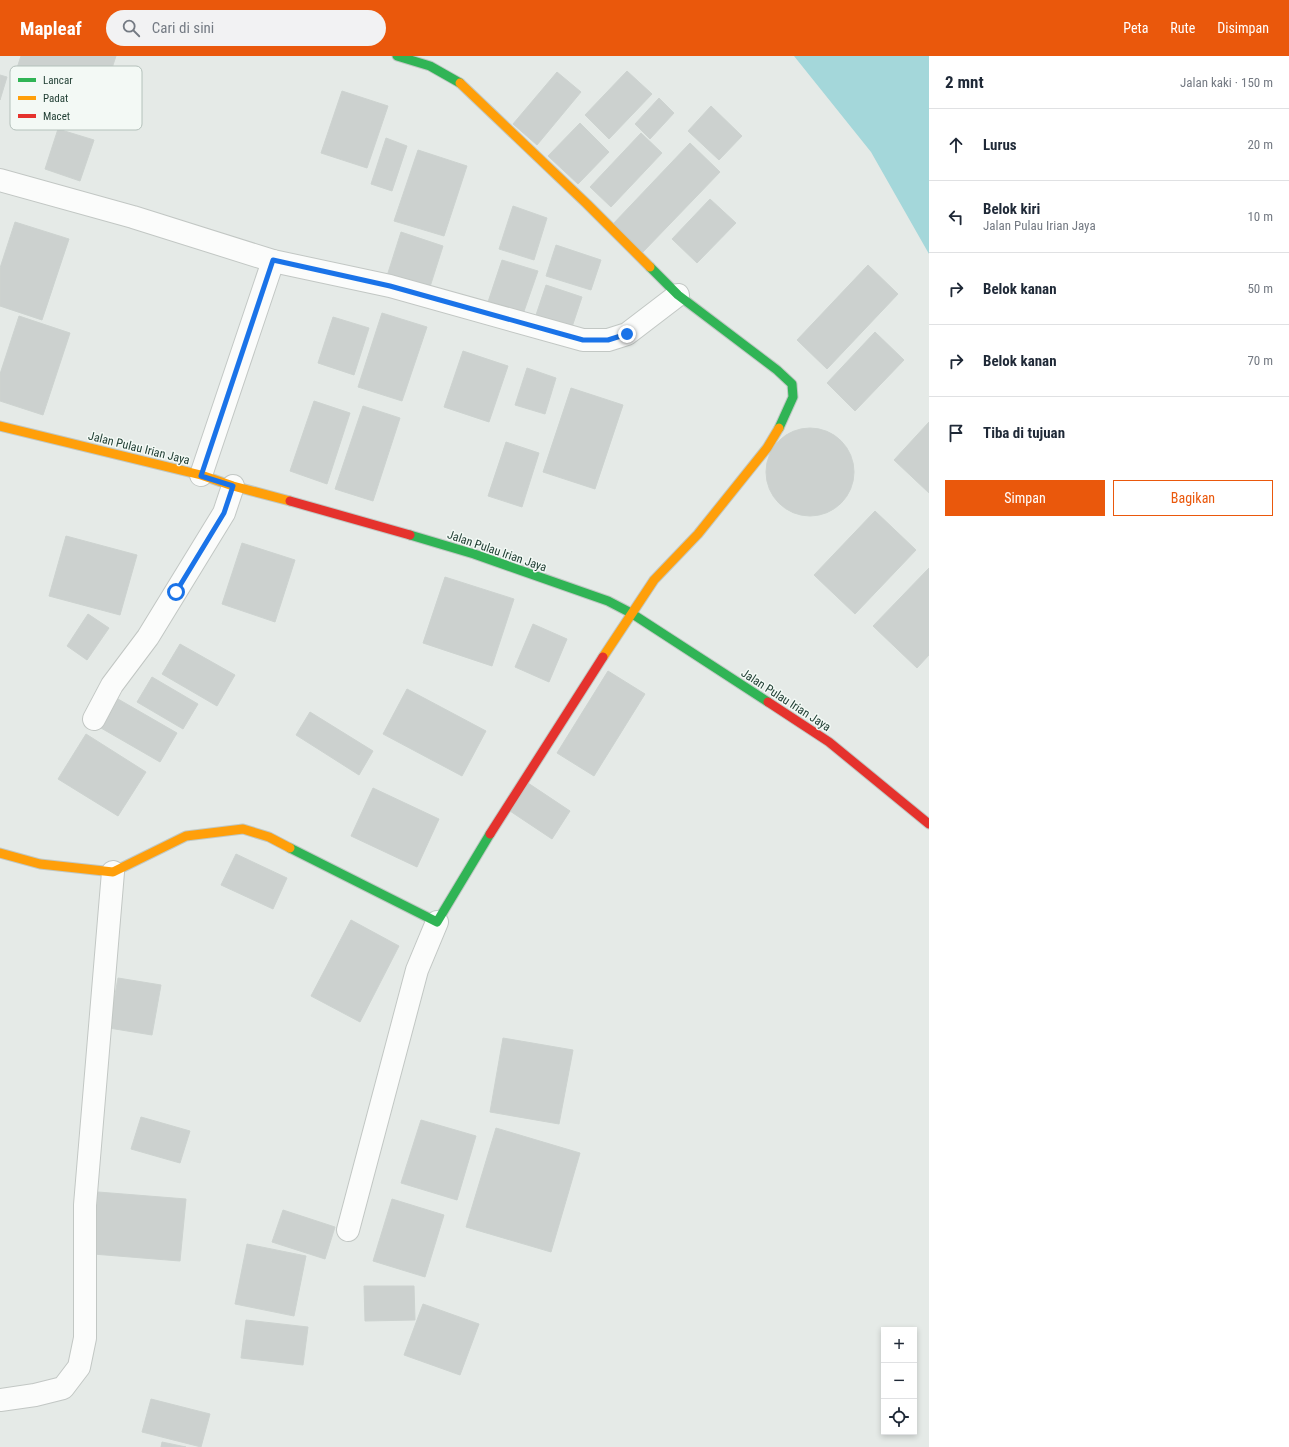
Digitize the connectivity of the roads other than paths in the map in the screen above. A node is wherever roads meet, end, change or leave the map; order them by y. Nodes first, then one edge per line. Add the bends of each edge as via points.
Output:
1 (397, 56) edge
2 (0, 180) edge
3 (273, 260) junction
4 (678, 295) junction
5 (0, 426) edge
6 (201, 476) junction
7 (233, 486) junction
8 (631, 613) junction
9 (94, 719) dead end
10 (929, 824) edge
11 (0, 853) edge
12 (113, 872) junction
13 (437, 922) junction
14 (348, 1230) dead end
15 (0, 1400) edge

1 - 4 street via 430,66 461,84
2 - 3 street
3 - 4 street via 390,286 583,340 608,340 627,334
3 - 6 street
4 - 8 street via 777,370 792,384 793,397 783,422 767,448 698,534 654,580
5 - 6 street, Jalan Pulau Irian Jaya
6 - 7 street, Jalan Pulau Irian Jaya
7 - 8 street, Jalan Pulau Irian Jaya via 474,554 608,601
7 - 9 street via 224,513 148,637 112,685
8 - 10 street, Jalan Pulau Irian Jaya via 828,742
8 - 13 street via 504,810
11 - 12 street via 40,864
12 - 13 street via 186,836 243,829 269,837
12 - 15 street via 85,1205 85,1338 82,1355 79,1367 63,1388
13 - 14 street via 417,970

